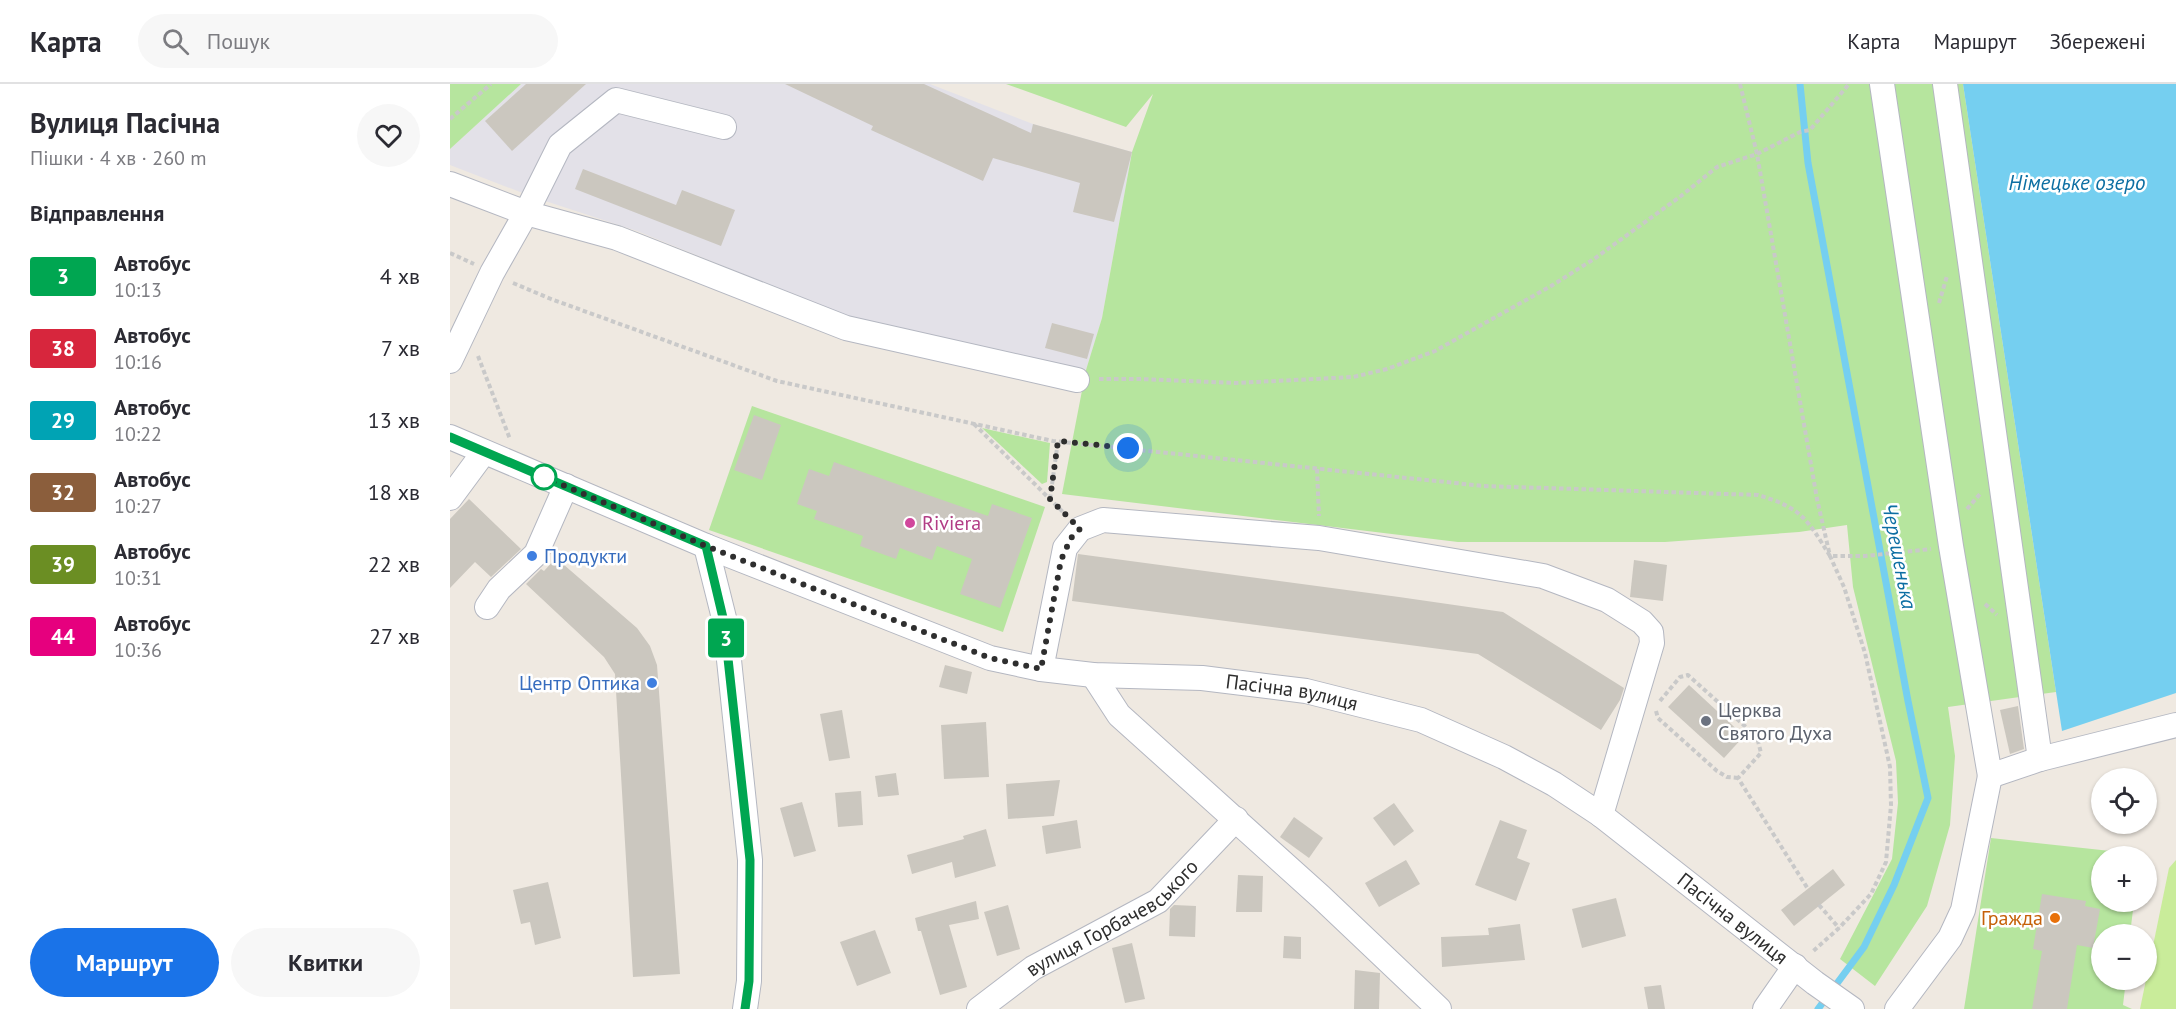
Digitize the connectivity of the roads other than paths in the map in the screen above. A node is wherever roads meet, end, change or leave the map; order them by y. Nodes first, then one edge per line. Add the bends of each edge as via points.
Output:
1 (1882, 84) edge
2 (1945, 84) edge
3 (724, 127) dead end
4 (450, 184) edge
5 (526, 213) junction
6 (450, 361) edge
7 (1077, 380) road end
8 (450, 437) edge
9 (484, 452) junction
10 (566, 486) junction
11 (450, 498) edge
12 (706, 546) junction
13 (487, 608) dead end
14 (1041, 669) junction
15 (1093, 675) junction
16 (2176, 725) edge
17 (2040, 759) junction
18 (1990, 776) junction
19 (1601, 815) junction
20 (1236, 819) junction
21 (1795, 966) junction
22 (1851, 1008) edge
23 (745, 1009) edge
24 (979, 1009) edge
25 (1439, 1009) edge
26 (1765, 1009) edge
27 (1897, 1009) edge

1 - 18 street
2 - 17 street
3 - 5 street via 616,100 560,145
4 - 5 street
5 - 6 street
5 - 7 street via 617,238 846,328
8 - 9 street, Пасічна вулиця
9 - 10 street, Пасічна вулиця
9 - 11 street
10 - 12 street, Пасічна вулиця
10 - 13 street via 536,554 499,589
12 - 14 street, Пасічна вулиця via 990,658
12 - 23 street via 724,622 750,860 749,981
14 - 15 street, Пасічна вулиця
14 - 19 street via 1061,560 1068,543 1080,529 1103,520 1319,538 1543,576 1607,600 1651,632 1652,643
15 - 19 street, Пасічна вулиця via 1202,678 1306,691 1421,720 1504,757
15 - 20 street via 1119,715
16 - 17 street
17 - 18 street
18 - 27 street via 1963,910 1950,938
19 - 21 street, Пасічна вулиця
20 - 24 street, вулиця Горбачевського via 1158,901 1033,969
20 - 25 street
21 - 22 street, Пасічна вулиця
21 - 26 street

